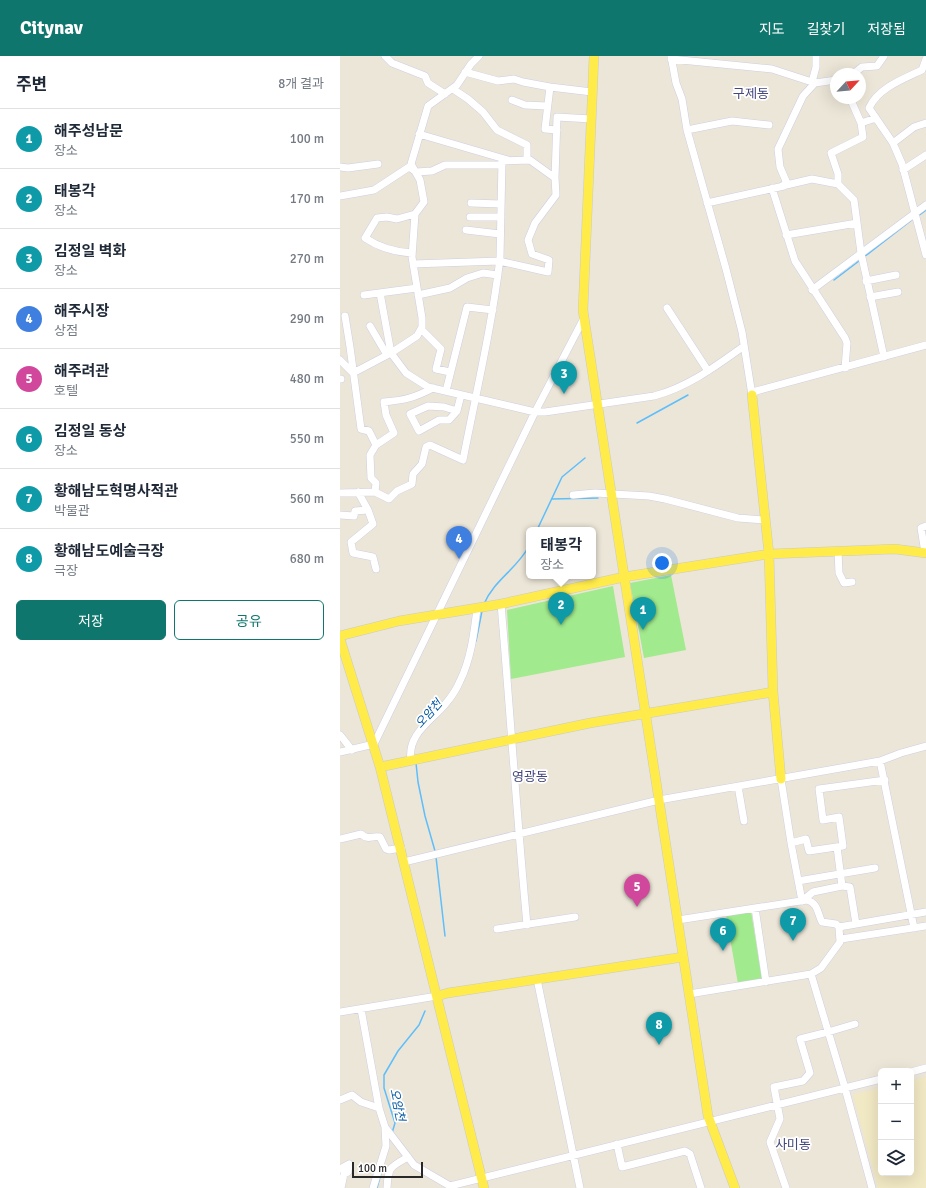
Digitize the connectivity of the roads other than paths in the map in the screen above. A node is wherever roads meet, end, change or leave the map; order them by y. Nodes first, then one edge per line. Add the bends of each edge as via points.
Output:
1 (385, 56) edge
2 (479, 56) edge
3 (594, 56) edge
4 (816, 56) edge
5 (884, 56) edge
6 (671, 58) edge
7 (926, 59) edge
8 (861, 68) edge
9 (925, 70) edge
10 (465, 72) junction
11 (830, 81) edge
12 (813, 83) junction
13 (550, 87) junction
14 (452, 89) junction
15 (592, 92) junction
16 (445, 94) junction
17 (512, 100) dead end
18 (853, 104) edge
19 (547, 106) junction
20 (876, 118) junction
21 (591, 119) junction
22 (861, 123) junction
23 (926, 123) edge
24 (769, 125) dead end
25 (557, 130) junction
26 (687, 130) junction
27 (419, 134) junction
28 (893, 144) junction
29 (926, 155) edge
30 (527, 160) junction
31 (510, 161) junction
32 (378, 164) dead end
33 (502, 165) junction
34 (340, 167) edge
35 (903, 170) junction
36 (416, 172) junction
37 (555, 178) junction
38 (838, 184) junction
39 (784, 186) junction
40 (772, 188) junction
41 (340, 196) edge
42 (471, 203) dead end
43 (707, 203) junction
44 (501, 204) junction
45 (926, 205) edge
46 (415, 214) junction
47 (470, 216) dead end
48 (916, 216) junction
49 (501, 217) junction
50 (857, 223) junction
51 (466, 230) dead end
52 (500, 234) junction
53 (924, 234) edge
54 (786, 235) junction
55 (412, 253) junction
56 (861, 253) junction
57 (926, 255) edge
58 (500, 260) junction
59 (413, 264) junction
60 (498, 275) junction
61 (896, 275) dead end
62 (866, 281) junction
63 (812, 290) junction
64 (418, 292) junction
65 (898, 292) dead end
66 (380, 293) junction
67 (364, 296) dead end
68 (870, 297) junction
69 (667, 308) dead end
70 (493, 310) junction
71 (344, 316) dead end
72 (584, 318) junction
73 (370, 326) dead end
74 (421, 329) junction
75 (926, 345) edge
76 (744, 346) junction
77 (389, 354) junction
78 (884, 357) junction
79 (340, 360) edge
80 (845, 368) junction
81 (708, 371) junction
82 (450, 372) junction
83 (353, 373) junction
84 (433, 388) junction
85 (446, 391) junction
86 (460, 395) junction
87 (752, 395) junction
88 (475, 399) junction
89 (598, 404) junction
90 (457, 411) junction
91 (535, 412) junction
92 (376, 445) junction
93 (358, 492) junction
94 (375, 492) junction
95 (340, 493) edge
96 (612, 494) junction
97 (573, 495) dead end
98 (368, 510) junction
99 (340, 515) edge
100 (765, 520) junction
101 (926, 526) edge
102 (838, 551) junction
103 (769, 554) junction
104 (926, 555) edge
105 (376, 568) dead end
106 (624, 577) junction
107 (852, 582) dead end
108 (501, 604) junction
109 (477, 609) junction
110 (436, 616) junction
111 (340, 637) edge
112 (342, 650) edge
113 (773, 692) junction
114 (645, 714) junction
115 (340, 735) edge
116 (513, 738) junction
117 (374, 744) junction
118 (926, 746) edge
119 (352, 750) junction
120 (340, 752) edge
121 (414, 759) junction
122 (880, 761) junction
123 (380, 767) junction
124 (781, 779) junction
125 (885, 780) junction
126 (738, 786) junction
127 (659, 800) junction
128 (744, 821) dead end
129 (519, 834) junction
130 (340, 839) edge
131 (791, 843) junction
132 (836, 847) junction
133 (401, 848) junction
134 (404, 862) junction
135 (875, 868) dead end
136 (840, 875) junction
137 (798, 881) junction
138 (842, 886) junction
139 (802, 901) junction
140 (755, 908) junction
141 (926, 912) edge
142 (912, 915) junction
143 (575, 918) dead end
144 (678, 920) junction
145 (856, 924) junction
146 (527, 925) junction
147 (926, 926) edge
148 (839, 927) junction
149 (914, 928) junction
150 (497, 929) dead end
151 (841, 939) junction
152 (684, 957) junction
153 (811, 974) junction
154 (537, 979) junction
155 (766, 982) junction
156 (689, 994) junction
157 (437, 996) junction
158 (361, 1009) junction
159 (340, 1012) edge
160 (855, 1024) dead end
161 (828, 1032) junction
162 (926, 1068) edge
163 (914, 1071) edge
164 (878, 1080) edge
165 (845, 1088) junction
166 (340, 1100) edge
167 (778, 1105) junction
168 (378, 1108) junction
169 (709, 1122) junction
170 (387, 1130) junction
171 (617, 1144) junction
172 (574, 1155) junction
173 (408, 1157) junction
174 (340, 1168) edge
175 (482, 1178) junction
176 (341, 1188) edge
177 (374, 1188) edge
178 (387, 1188) edge
179 (484, 1188) edge
180 (580, 1188) edge
181 (701, 1188) edge
182 (735, 1188) edge
183 (786, 1188) edge
184 (872, 1188) edge

1 - 16 street via 392,63 425,76 428,82
2 - 10 street
3 - 15 main road
4 - 12 street
5 - 8 street via 877,66
6 - 12 street via 772,69
6 - 26 street
7 - 9 street
9 - 20 street via 890,86 873,101 869,108
10 - 13 street via 498,81 514,79
10 - 14 street via 457,86
11 - 12 street
12 - 39 street via 803,96 778,149 780,167 786,182
13 - 15 street
13 - 19 street
14 - 16 street
14 - 30 street via 483,112 497,130 527,145
15 - 21 main road
16 - 27 street via 428,106
17 - 19 street via 525,105
18 - 22 street
19 - 25 street via 545,129
20 - 22 street
20 - 28 street
21 - 25 street via 557,117
21 - 72 main road
22 - 38 street via 863,137 831,153 838,174
23 - 28 street via 914,127
24 - 26 street via 732,121
25 - 37 street
26 - 43 street
27 - 31 street
27 - 36 street via 411,164
28 - 35 street
29 - 35 street
30 - 31 street
30 - 37 street
31 - 33 street via 502,161
32 - 34 street
33 - 36 street via 445,165 432,172
33 - 44 street
35 - 48 street
36 - 41 street via 409,168 374,190
36 - 46 street via 424,202
37 - 58 street via 556,195 535,223 528,240 532,254 549,260 548,272
38 - 39 street via 812,179
38 - 50 street via 854,200
39 - 40 street
40 - 43 street
40 - 54 street
42 - 44 street
43 - 76 street
44 - 49 street
45 - 48 street
46 - 55 street
46 - 55 street via 397,219 377,218 365,238 387,250
47 - 49 street
48 - 53 street
48 - 56 street
49 - 52 street
50 - 54 street
50 - 56 street
51 - 52 street
52 - 58 street
53 - 57 street
54 - 63 street via 794,261
55 - 59 street
56 - 62 street
56 - 63 street
58 - 59 street
58 - 60 street
59 - 64 street
60 - 64 street via 483,273 467,278 450,288
60 - 70 street
61 - 62 street
62 - 68 street
63 - 80 street via 845,338
64 - 66 street
64 - 74 street
65 - 68 street
66 - 67 street
66 - 77 street
68 - 78 street
69 - 81 street
70 - 82 street via 466,307
70 - 88 street
71 - 83 street
72 - 89 main road
72 - 91 street
73 - 77 street
74 - 77 street via 417,336
74 - 82 street via 441,349 436,369
75 - 78 street
76 - 81 street
76 - 87 street
77 - 83 street
77 - 84 street via 406,373
78 - 80 street
79 - 83 street
80 - 87 street via 756,391
81 - 89 street via 667,393
82 - 85 street
83 - 92 street via 360,430 369,431
84 - 85 street
84 - 92 street via 416,397 384,402 386,415 394,433
85 - 86 street
86 - 88 street
86 - 90 street
87 - 100 main road
88 - 91 street
88 - 94 street via 463,460 430,445 426,447 422,464 413,474 412,484 397,491 389,499
89 - 91 street
89 - 96 main road
90 - 90 street via 428,406 410,414 419,431 439,420 449,420
91 - 110 street
92 - 94 street via 370,455 371,478 376,482
93 - 94 street
93 - 95 street
93 - 98 street
96 - 97 street
96 - 100 street via 649,496 738,518
96 - 106 main road
98 - 99 street via 355,511 354,516
98 - 105 street via 373,524 351,542 353,553 373,557
100 - 103 main road
101 - 104 street via 921,528
102 - 103 main road
102 - 104 main road via 895,548
102 - 107 street via 840,573 844,583
103 - 106 main road
103 - 113 main road
106 - 108 main road
106 - 114 main road
108 - 109 main road
108 - 116 street
109 - 110 main road
109 - 121 street via 471,650 461,680 447,702 423,726 412,744 410,752
110 - 111 main road via 399,621
110 - 117 street
111 - 112 main road
112 - 117 main road
113 - 114 main road
113 - 124 main road
114 - 116 main road
114 - 127 main road
115 - 119 street
116 - 121 main road
116 - 129 street
117 - 119 street
117 - 123 main road
118 - 122 street via 901,752
119 - 120 street
121 - 123 main road
122 - 124 street
122 - 125 street
123 - 133 main road
124 - 126 street
124 - 131 street
125 - 132 street via 819,789 823,820 839,817 843,846
125 - 142 street
126 - 127 street
126 - 128 street
127 - 129 street
127 - 144 main road
129 - 134 street
129 - 146 street
130 - 133 street via 361,834 365,838 377,836 386,849
131 - 132 street via 806,839 809,850
131 - 137 street
132 - 136 street
133 - 134 main road
134 - 157 main road
135 - 136 street
136 - 137 street
136 - 138 street
137 - 139 street
138 - 139 street via 812,892
138 - 145 street via 850,887
139 - 140 street
139 - 148 street via 810,901 817,907 822,922 836,924
140 - 144 street
140 - 155 street
141 - 142 street
142 - 145 street
142 - 149 street
143 - 146 street
144 - 152 main road
145 - 148 street
146 - 150 street
147 - 149 street
148 - 151 street
149 - 151 street
151 - 153 street via 822,968
152 - 154 main road
152 - 156 main road
153 - 155 street
153 - 161 street
154 - 157 main road
154 - 172 street
155 - 156 street
156 - 169 main road
157 - 158 street
157 - 175 main road
158 - 159 street
158 - 168 street
160 - 161 street
161 - 165 street
161 - 167 street via 800,1039 810,1072 803,1081 774,1087
162 - 163 street
164 - 165 street
165 - 167 street
165 - 184 street
166 - 168 street via 352,1095 361,1102
167 - 169 street
167 - 183 street via 780,1118 770,1142
168 - 170 street
169 - 171 street
169 - 182 main road
170 - 173 street
170 - 177 street via 386,1146
171 - 172 street
171 - 181 street via 622,1167 685,1151 690,1154
172 - 175 street
172 - 180 street
173 - 175 street via 414,1166 450,1186
173 - 178 street via 393,1165 388,1173
174 - 176 street via 349,1164
175 - 179 main road

